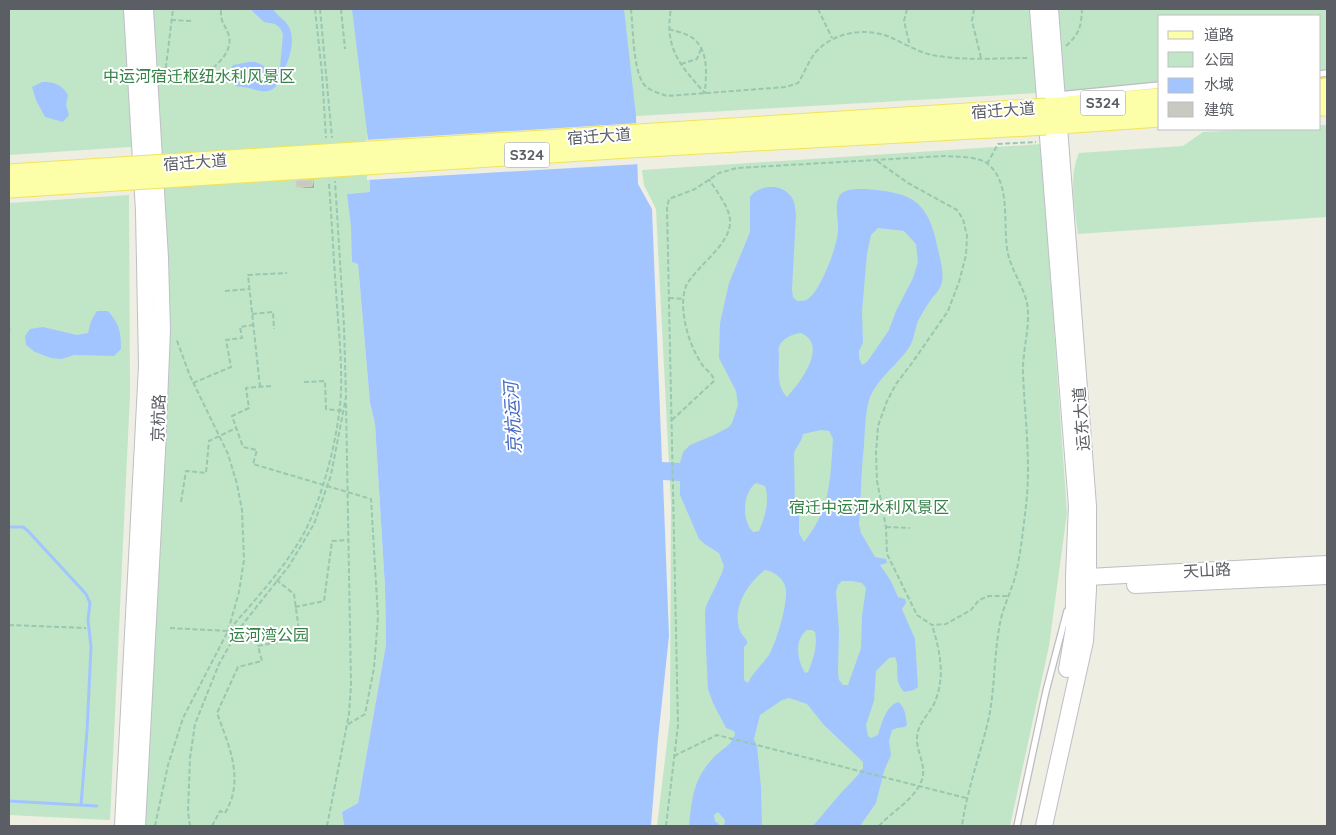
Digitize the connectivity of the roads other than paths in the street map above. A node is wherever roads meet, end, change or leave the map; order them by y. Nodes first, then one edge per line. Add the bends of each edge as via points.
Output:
1 (132, 9) edge
2 (145, 9) edge
3 (1038, 9) edge
4 (1050, 9) edge
5 (1048, 57) junction
6 (1158, 87) edge
7 (1158, 98) edge
8 (1052, 116) junction
9 (1158, 117) edge
10 (9, 174) edge
11 (9, 188) edge
12 (1327, 564) edge
13 (1327, 576) edge
14 (1083, 584) junction
15 (123, 826) edge
16 (137, 826) edge
17 (1017, 826) edge
18 (1033, 826) edge
19 (1044, 826) edge

1 - 15 street, 京杭路 via 144,219 147,366
2 - 16 street, 京杭路 via 162,330
3 - 5 street, 运东大道
4 - 5 street, 运东大道
5 - 8 street, 运东大道
6 - 8 lane
7 - 8 main road, 宿迁大道 / S324
8 - 9 main road, 宿迁大道 / S324
8 - 10 main road, 宿迁大道 / S324, bridge
8 - 11 main road, 宿迁大道 / S324, bridge via 629,148
8 - 14 street, 运东大道 via 1088,506
12 - 14 street, 天山路
13 - 14 street, 天山路
14 - 17 lane via 1046,690
14 - 18 street, 运东大道
14 - 19 street, 运东大道 via 1085,641

